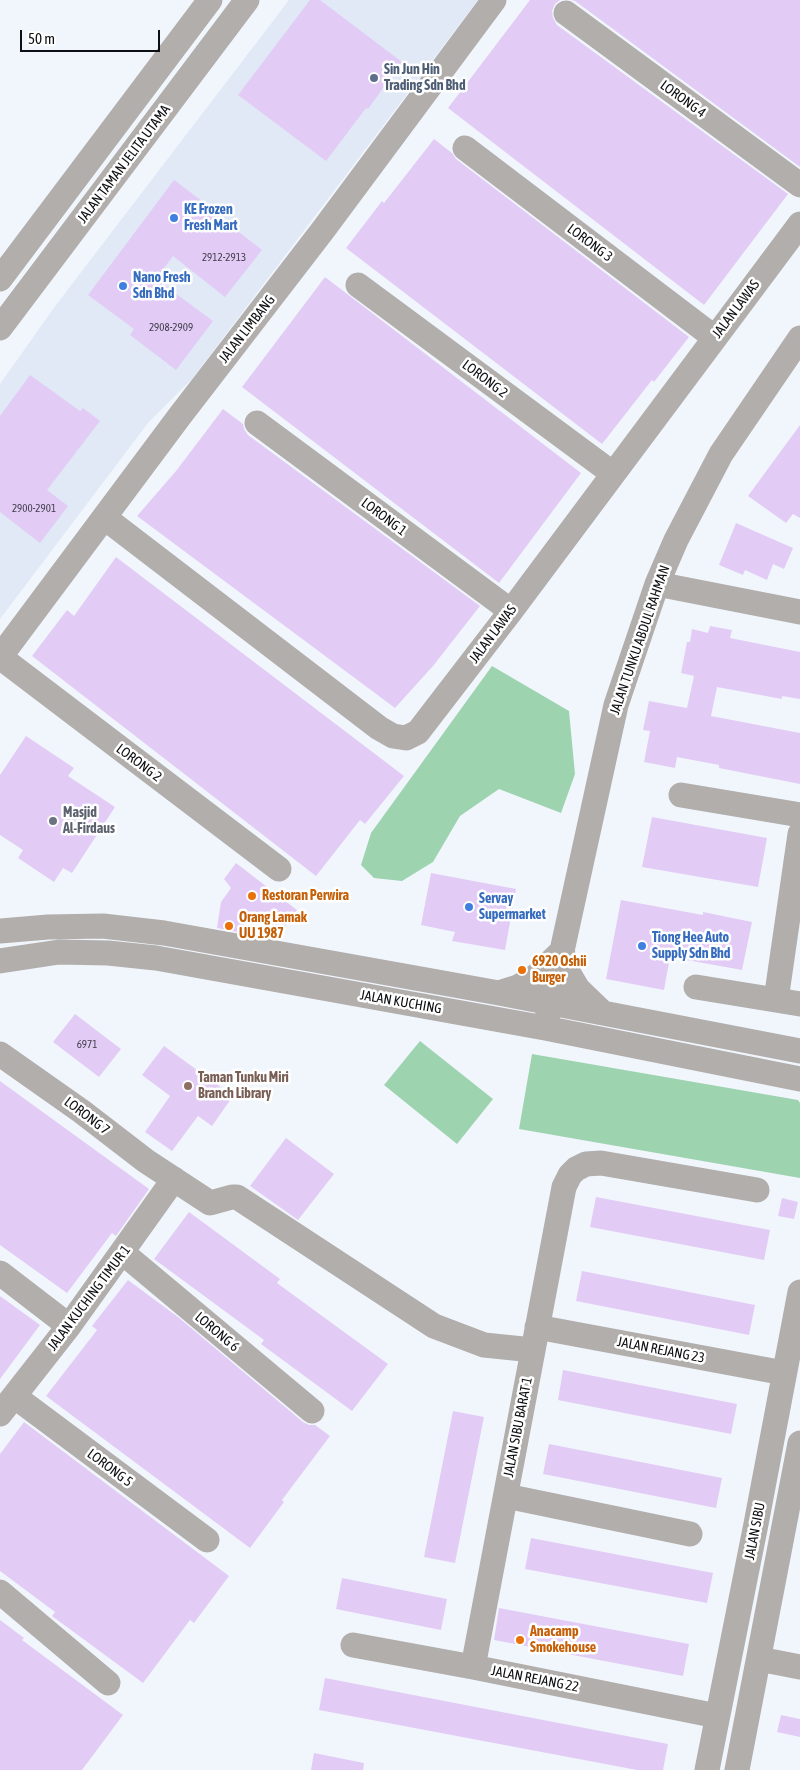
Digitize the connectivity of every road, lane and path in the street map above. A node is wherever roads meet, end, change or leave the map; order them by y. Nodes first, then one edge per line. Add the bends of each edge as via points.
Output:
1 (210, 0) edge
2 (247, 0) edge
3 (494, 0) edge
4 (566, 13) dead end
5 (465, 148) dead end
6 (800, 185) edge
7 (800, 224) edge
8 (0, 279) edge
9 (358, 285) dead end
10 (0, 328) edge
11 (715, 338) junction
12 (800, 338) edge
13 (258, 423) dead end
14 (612, 474) junction
15 (105, 518) junction
16 (657, 584) junction
17 (511, 611) junction
18 (800, 612) edge
19 (0, 657) edge
20 (681, 795) dead end
21 (800, 815) edge
22 (800, 834) edge
23 (279, 869) dead end
24 (0, 931) edge
25 (562, 951) junction
26 (0, 960) edge
27 (696, 987) dead end
28 (499, 993) junction
29 (776, 1000) junction
30 (551, 1002) junction
31 (800, 1004) edge
32 (603, 1013) junction
33 (545, 1028) junction
34 (800, 1051) edge
35 (0, 1054) edge
36 (800, 1079) edge
37 (174, 1179) junction
38 (757, 1190) dead end
39 (123, 1253) junction
40 (0, 1273) edge
41 (800, 1292) edge
42 (70, 1326) junction
43 (535, 1338) junction
44 (784, 1373) junction
45 (7, 1405) edge
46 (312, 1411) dead end
47 (800, 1443) edge
48 (797, 1479) edge
49 (506, 1496) junction
50 (756, 1524) junction
51 (784, 1528) junction
52 (690, 1534) dead end
53 (207, 1540) dead end
54 (0, 1592) edge
55 (353, 1645) dead end
56 (759, 1659) junction
57 (473, 1666) junction
58 (800, 1667) edge
59 (108, 1682) dead end
60 (717, 1716) junction
61 (706, 1770) edge
62 (737, 1770) edge

1 - 8 street
2 - 10 street, JALAN TAMAN JELITA UTAMA
3 - 15 street, JALAN LIMBANG
4 - 6 street, LORONG 4
5 - 11 street, LORONG 3
7 - 11 street, JALAN LAWAS
9 - 14 street, LORONG 2
11 - 14 street, JALAN LAWAS
12 - 16 street, JALAN TUNKU ABDUL RAHMAN via 721,454
13 - 17 street, LORONG 1
14 - 17 street, JALAN LAWAS
15 - 17 street, JALAN LAWAS via 393,736 406,738 418,732
15 - 19 street, JALAN LIMBANG
16 - 18 street
16 - 25 street, JALAN TUNKU ABDUL RAHMAN via 616,704
19 - 23 street, LORONG 2
20 - 21 street
22 - 29 street
24 - 28 street, JALAN KUCHING via 103,926 164,933
25 - 28 street via 534,978
25 - 30 street, JALAN TUNKU ABDUL RAHMAN
25 - 32 street via 568,972 578,989
26 - 33 street, JALAN KUCHING via 59,952 156,958
27 - 29 street
28 - 30 street, JALAN KUCHING
29 - 31 street
30 - 32 street, JALAN KUCHING
30 - 33 street, JALAN TUNKU ABDUL RAHMAN
32 - 34 street, JALAN KUCHING
33 - 36 street, JALAN KUCHING
35 - 37 street, LORONG 7
37 - 39 street, JALAN KUCHING TIMUR 1
37 - 43 street, LORONG 7 via 210,1203 237,1197 434,1326 484,1345
38 - 43 street, JALAN SIBU BARAT 1 via 601,1163 586,1164 576,1169 564,1187
39 - 42 street, JALAN KUCHING TIMUR 1
39 - 46 street, LORONG 6
40 - 42 street
41 - 44 street, JALAN SIBU
42 - 45 street, JALAN KUCHING TIMUR 1
43 - 44 street, JALAN REJANG 23
43 - 49 street, JALAN SIBU BARAT 1
44 - 50 street, JALAN SIBU
45 - 53 street, LORONG 5
47 - 48 street, JALAN SIBU
48 - 51 street, JALAN SIBU
49 - 52 street
49 - 57 street, JALAN SIBU BARAT 1
50 - 51 street
50 - 60 street, JALAN SIBU
51 - 56 street, JALAN SIBU
54 - 59 street
55 - 57 street, JALAN REJANG 22
56 - 58 street
56 - 62 street, JALAN SIBU
57 - 60 street, JALAN REJANG 22
60 - 61 street, JALAN SIBU

